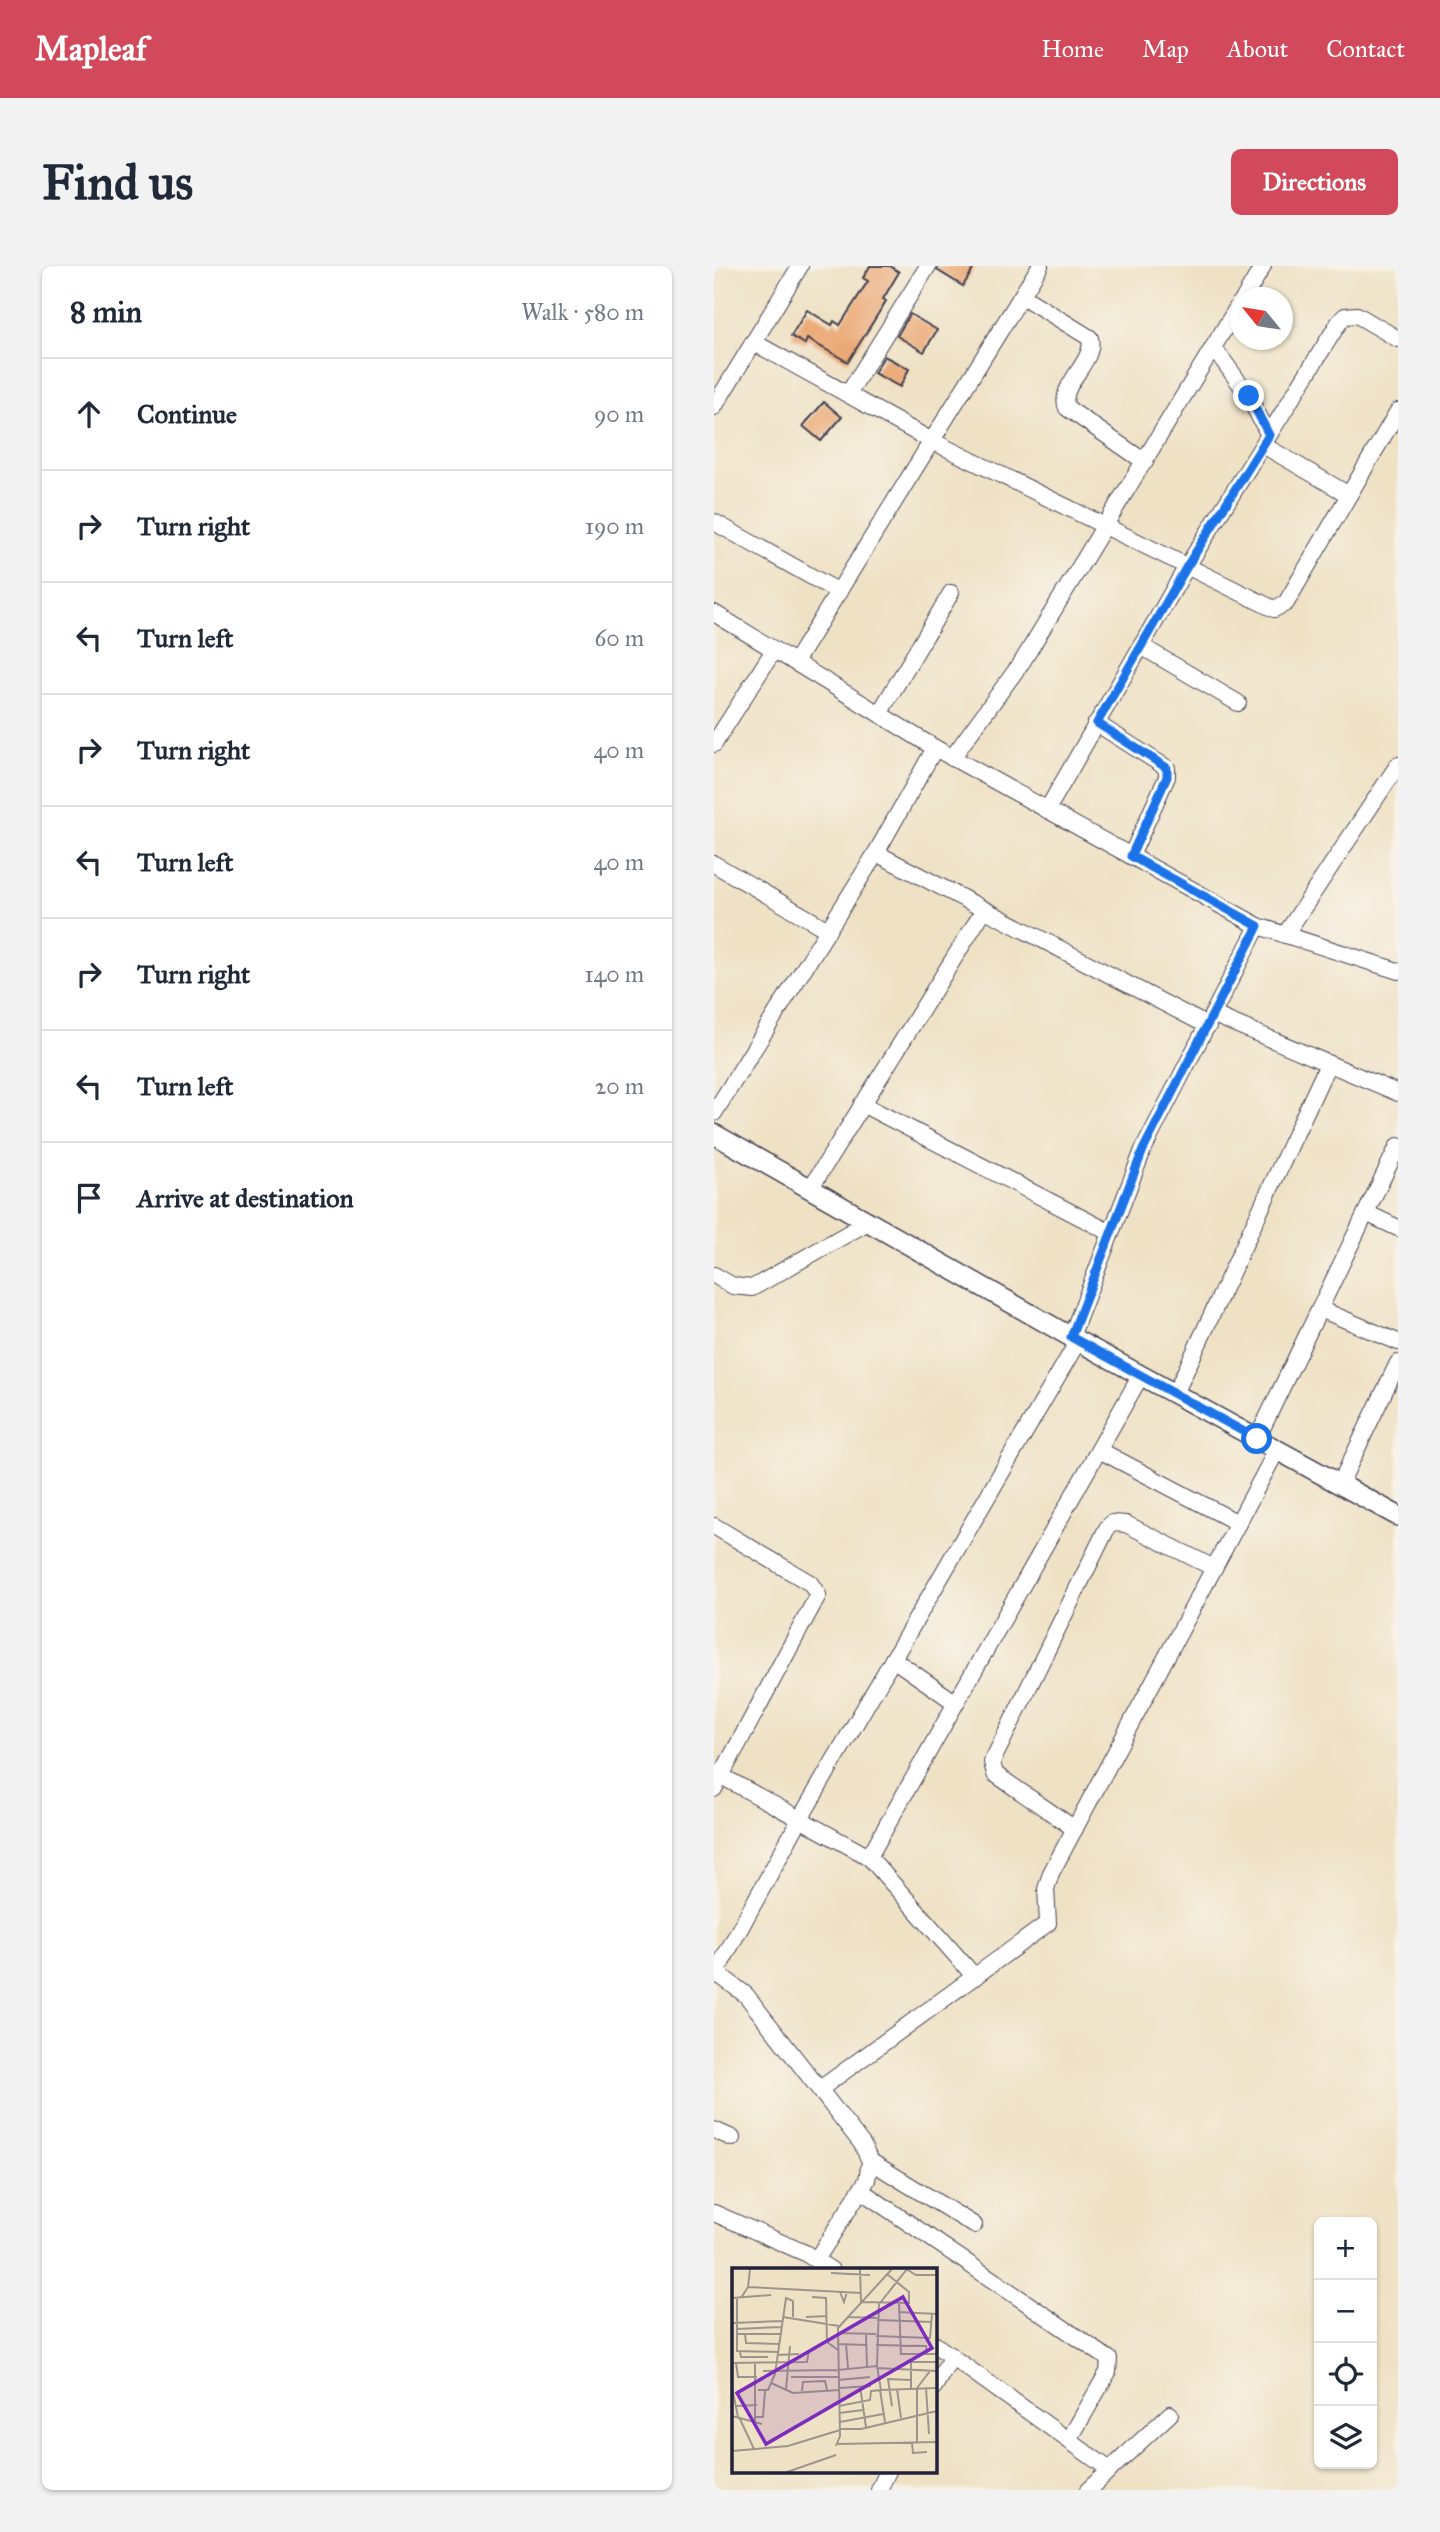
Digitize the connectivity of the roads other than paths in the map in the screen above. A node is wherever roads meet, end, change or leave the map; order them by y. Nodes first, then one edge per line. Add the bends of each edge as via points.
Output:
1 (800, 266) edge
2 (928, 266) edge
3 (1040, 266) edge
4 (1263, 266) edge
5 (1251, 287) edge
6 (1022, 296) junction
7 (1230, 321) edge
8 (1398, 339) edge
9 (753, 342) junction
10 (1214, 348) junction
11 (848, 394) junction
12 (714, 407) edge
13 (1398, 411) edge
14 (1266, 440) junction
15 (932, 441) junction
16 (1145, 462) junction
17 (1349, 495) junction
18 (714, 522) edge
19 (1105, 527) junction
20 (1186, 568) junction
21 (839, 592) junction
22 (951, 593) dead end
23 (714, 612) edge
24 (1141, 646) junction
25 (774, 650) junction
26 (795, 662) junction
27 (1238, 703) dead end
28 (879, 714) junction
29 (1097, 723) junction
30 (714, 744) edge
31 (935, 748) junction
32 (952, 758) junction
33 (1398, 765) edge
34 (1047, 810) junction
35 (876, 853) junction
36 (1131, 856) junction
37 (714, 864) edge
38 (984, 910) junction
39 (1258, 926) junction
40 (828, 930) junction
41 (1284, 935) junction
42 (1398, 971) edge
43 (1211, 1021) junction
44 (1328, 1064) junction
45 (1398, 1093) edge
46 (862, 1104) junction
47 (714, 1113) edge
48 (714, 1134) edge
49 (1398, 1146) edge
50 (810, 1189) junction
51 (1366, 1213) junction
52 (868, 1222) junction
53 (1398, 1228) edge
54 (1111, 1233) junction
55 (714, 1275) edge
56 (1320, 1309) junction
57 (1075, 1339) junction
58 (1398, 1342) edge
59 (1398, 1363) edge
60 (1141, 1375) junction
61 (1175, 1394) junction
62 (1257, 1439) junction
63 (1098, 1450) junction
64 (1277, 1450) junction
65 (1340, 1484) junction
66 (1398, 1516) edge
67 (1238, 1524) junction
68 (714, 1526) edge
69 (1214, 1567) junction
70 (893, 1659) junction
71 (956, 1703) junction
72 (716, 1779) edge
73 (800, 1819) junction
74 (1075, 1829) junction
75 (869, 1857) junction
76 (715, 1973) edge
77 (975, 1977) junction
78 (820, 2089) junction
79 (714, 2130) edge
80 (732, 2138) dead end
81 (870, 2161) junction
82 (860, 2190) junction
83 (714, 2213) edge
84 (974, 2225) dead end
85 (816, 2260) junction
86 (828, 2268) edge
87 (936, 2345) edge
88 (952, 2357) junction
89 (936, 2384) edge
90 (1170, 2414) dead end
91 (1069, 2441) junction
92 (1110, 2470) junction
93 (888, 2472) edge
94 (879, 2490) edge
95 (1088, 2490) edge

1 - 9 street
2 - 11 street
3 - 6 street
4 - 5 street
6 - 15 street
6 - 16 street via 1086,334 1091,342 1065,398 1067,408
7 - 10 street
8 - 14 street via 1357,315 1345,316
9 - 11 street
9 - 12 street
10 - 14 street via 1249,396
10 - 16 street
11 - 15 street
13 - 17 street
14 - 17 street
14 - 20 street
15 - 19 street
15 - 21 street
16 - 19 street
17 - 20 street via 1281,608 1268,608
18 - 21 street
19 - 20 street
19 - 32 street via 1016,672
20 - 24 street
21 - 26 street
22 - 28 street
23 - 25 street
24 - 27 street
24 - 29 street
25 - 26 street
25 - 30 street
26 - 28 street
28 - 31 street
29 - 34 street
29 - 36 street via 1167,768
31 - 32 street
31 - 35 street
32 - 34 street
33 - 41 street
34 - 36 street
35 - 38 street
35 - 40 street
36 - 39 street
37 - 40 street
38 - 43 street
38 - 46 street
39 - 41 street
39 - 43 street
40 - 47 street
41 - 42 street
43 - 44 street
43 - 54 street via 1143,1150
44 - 45 street
44 - 61 street
46 - 50 street
46 - 54 street
48 - 50 street
49 - 51 street
50 - 52 street
51 - 53 street
51 - 56 street
52 - 55 street via 752,1288 733,1286
52 - 57 street
54 - 57 street
56 - 58 street
56 - 62 street
57 - 60 street
57 - 70 street
59 - 65 street
60 - 61 street
60 - 63 street
61 - 62 street
62 - 64 street
63 - 67 street
63 - 71 street
64 - 65 street
64 - 67 street
65 - 66 street
67 - 69 street
68 - 72 street via 810,1583 818,1595
69 - 74 street
69 - 74 street via 1126,1524 1107,1528 992,1762 995,1774
70 - 71 street
70 - 73 street
71 - 75 street
72 - 73 street
73 - 75 street
73 - 76 street
74 - 77 street via 1048,1880 1048,1923
75 - 77 street
76 - 78 street via 746,1994
77 - 78 street
78 - 81 street
79 - 80 street
81 - 82 street
81 - 84 street
82 - 85 street
82 - 91 street via 1105,2354 1108,2372
83 - 85 street
85 - 86 street
87 - 88 street
88 - 89 street
88 - 91 street
90 - 92 street
91 - 92 street
92 - 95 street
93 - 94 street

